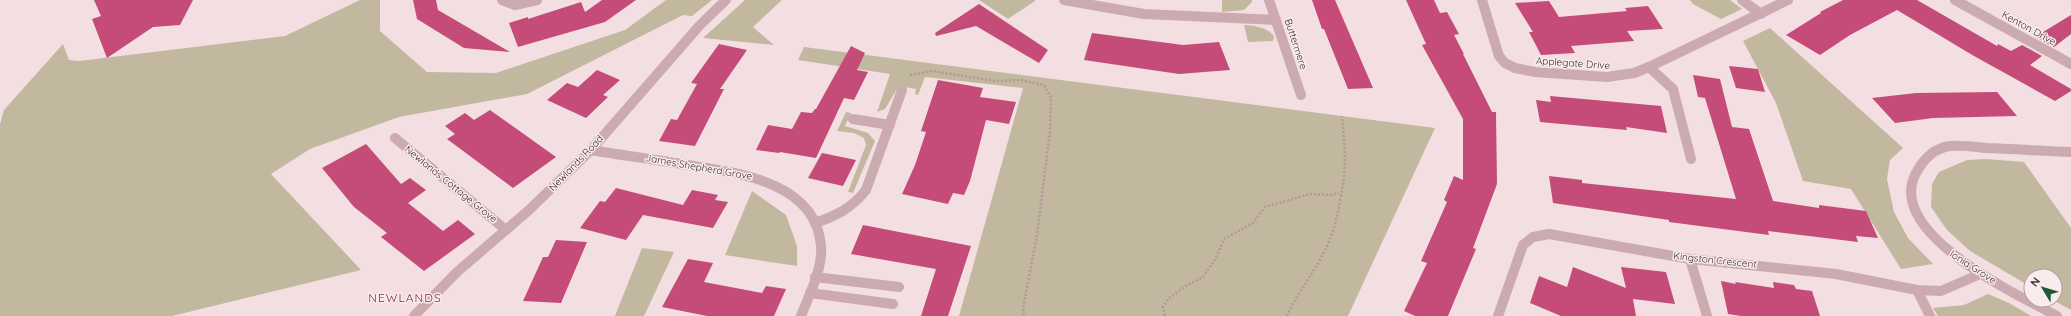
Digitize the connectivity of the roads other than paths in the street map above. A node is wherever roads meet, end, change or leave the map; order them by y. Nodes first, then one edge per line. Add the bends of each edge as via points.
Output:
1 (502, 0) edge
2 (537, 0) edge
3 (726, 0) edge
4 (1064, 0) edge
5 (1270, 0) edge
6 (1482, 0) edge
7 (1742, 0) edge
8 (1788, 0) edge
9 (1955, 0) edge
10 (1761, 14) junction
11 (1276, 20) junction
12 (2071, 64) edge
13 (1649, 67) junction
14 (902, 90) dead end
15 (1301, 95) dead end
16 (853, 119) dead end
17 (890, 125) junction
18 (395, 138) dead end
19 (591, 150) junction
20 (2071, 152) edge
21 (1691, 159) dead end
22 (815, 223) junction
23 (506, 230) junction
24 (1690, 259) junction
25 (1980, 274) junction
26 (815, 277) junction
27 (899, 287) dead end
28 (1917, 290) junction
29 (810, 293) junction
30 (893, 304) dead end
31 (414, 316) edge
32 (801, 316) edge
33 (1498, 316) edge
34 (1707, 316) edge
35 (1930, 316) edge
36 (2057, 316) edge

1 - 2 street via 508,4 524,4
3 - 19 street, Newlands Road via 700,25
4 - 11 street via 1144,14
5 - 11 street, Buttermere
6 - 13 street, Applegate Drive via 1499,56 1515,68 1535,72 1607,77 1634,73
7 - 10 street
8 - 10 street, Applegate Drive
9 - 12 street, Kenton Drive
10 - 13 street, Applegate Drive
11 - 15 street, Buttermere
13 - 21 street via 1673,89
14 - 17 street
16 - 17 street
17 - 22 street via 866,190 856,204
18 - 23 street, Newlands Cottage Grove
19 - 22 street, James Shepherd Grove via 761,178 782,189 805,209
19 - 23 street, Newlands Road
20 - 25 street, Ionia Grove via 1949,146 1930,154 1921,163 1913,178 1911,194 1916,216 1953,256
22 - 26 street, James Shepherd Grove via 821,246
23 - 31 street, Newlands Road via 457,272
24 - 28 street, Kingston Crescent via 1836,274
24 - 33 street, Kingston Crescent via 1549,234 1533,237 1523,245
24 - 34 street
25 - 28 street, Kingston Crescent via 1941,291
25 - 36 street, Ionia Grove
26 - 27 street
26 - 29 street, James Shepherd Grove
28 - 35 street
29 - 30 street
29 - 32 street, James Shepherd Grove

